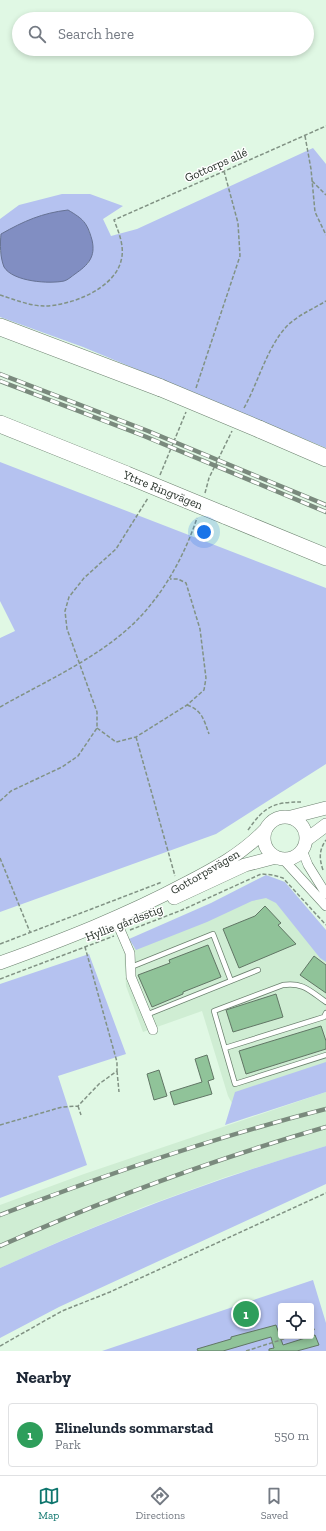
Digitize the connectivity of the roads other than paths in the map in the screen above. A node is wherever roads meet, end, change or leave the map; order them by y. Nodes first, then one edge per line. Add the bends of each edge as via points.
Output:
1 (0, 327) edge
2 (3, 425) edge
3 (326, 458) edge
4 (326, 557) edge
5 (326, 808) edge
6 (291, 817) junction
7 (326, 825) edge
8 (265, 830) junction
9 (304, 845) junction
10 (280, 858) junction
11 (326, 894) edge
12 (326, 906) edge
13 (140, 908) junction
14 (115, 918) junction
15 (0, 963) edge
16 (130, 967) junction
17 (258, 970) dead end
18 (232, 981) junction
19 (326, 1002) edge
20 (326, 1013) edge
21 (146, 1015) junction
22 (153, 1030) dead end
23 (225, 1048) junction
24 (326, 1055) edge

1 - 3 highway, bridge via 161,388
2 - 4 highway, Yttre Ringvägen, bridge
5 - 6 street, Gottorpsvägen
6 - 8 street, Gottorpsvägen via 275,819
6 - 9 street via 302,826
7 - 9 street, Gottorpsvägen
8 - 10 street via 265,846 269,852
8 - 13 street, Gottorpsvägen via 234,856
9 - 10 street, Gottorpsvägen via 291,858
9 - 11 street via 312,871
10 - 12 street
10 - 13 street, Gottorpsvägen via 246,865 186,894
13 - 14 street, Gottorpsvägen
14 - 15 street, Gottorpsvägen
14 - 16 street via 130,953
16 - 18 lane via 213,934
16 - 21 street via 131,977
17 - 18 lane
18 - 21 lane
19 - 23 lane via 304,986 294,983 214,1011
20 - 23 lane via 324,1017
21 - 22 street
23 - 24 lane via 235,1084

